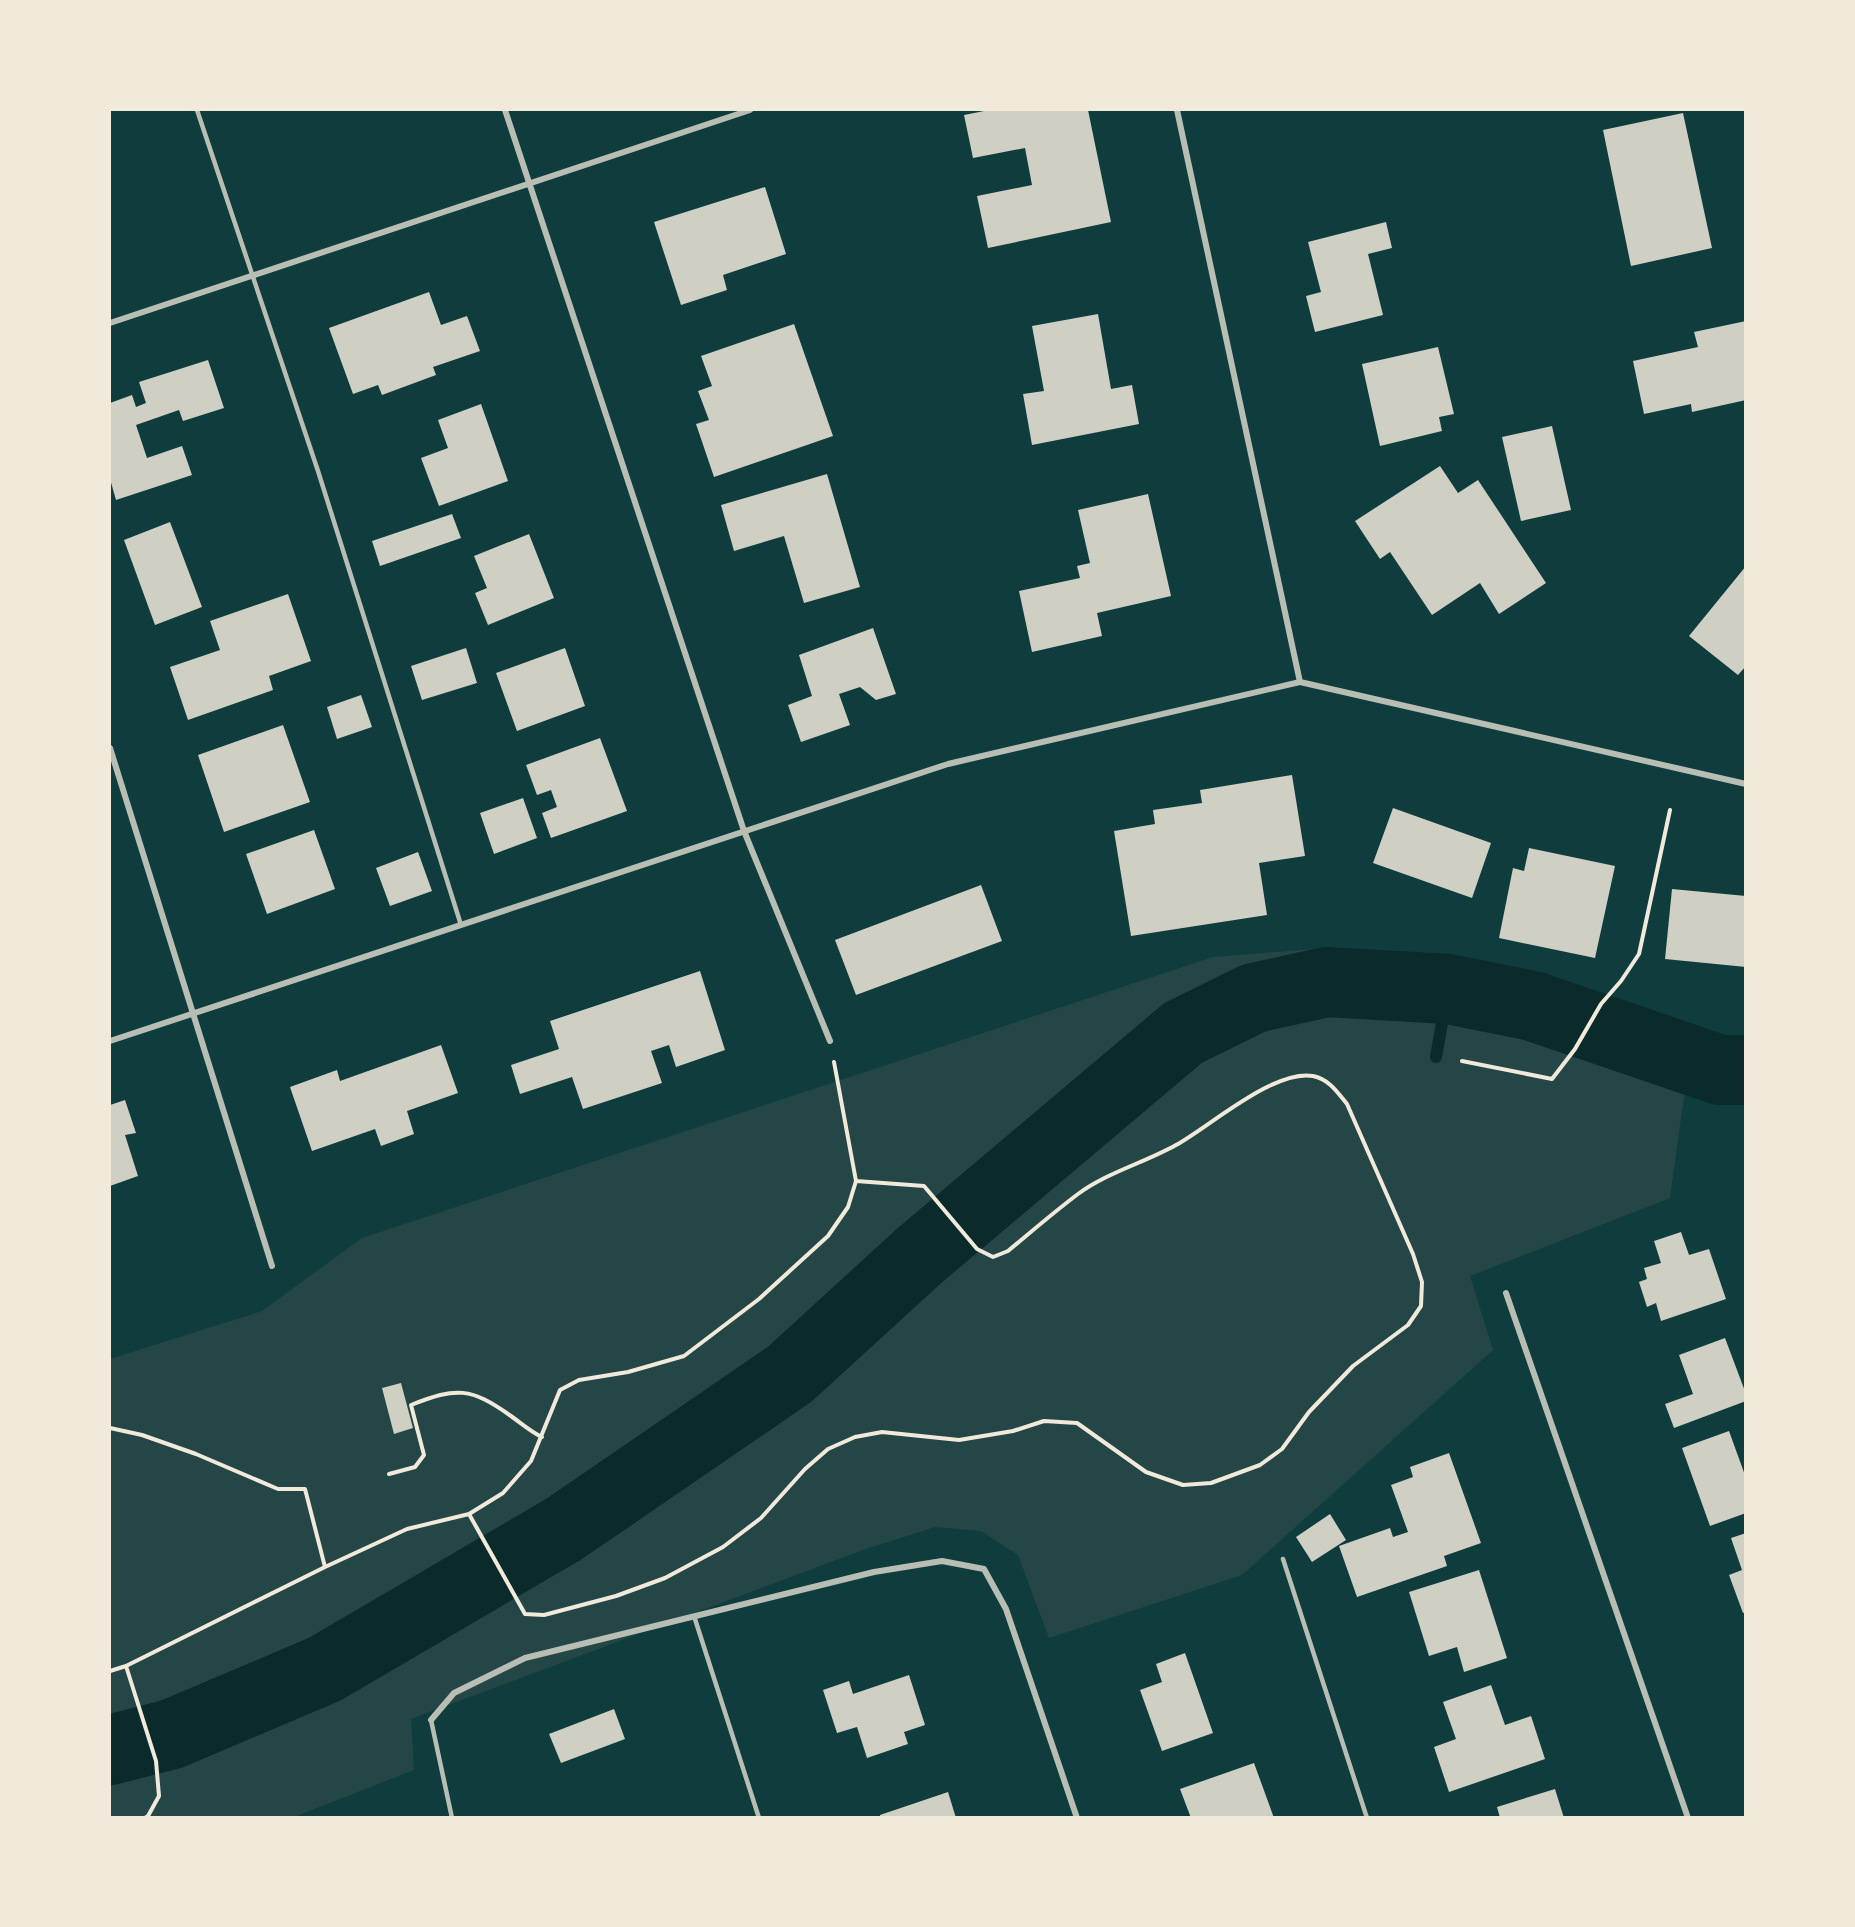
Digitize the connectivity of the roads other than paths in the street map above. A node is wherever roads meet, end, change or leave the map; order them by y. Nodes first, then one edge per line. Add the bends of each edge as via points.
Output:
1 (197, 110) edge
2 (505, 110) edge
3 (750, 110) edge
4 (1177, 110) edge
5 (528, 183) junction
6 (253, 275) junction
7 (110, 323) edge
8 (1300, 682) junction
9 (110, 748) edge
10 (1746, 784) edge
11 (744, 831) junction
12 (461, 925) junction
13 (194, 1014) junction
14 (110, 1041) edge
15 (830, 1041) road end
16 (272, 1266) dead end
17 (1506, 1293) dead end
18 (1283, 1559) dead end
19 (694, 1616) junction
20 (431, 1720) joint
21 (452, 1818) edge
22 (759, 1818) edge
23 (1077, 1818) edge
24 (1367, 1818) edge
25 (1688, 1818) edge

1 - 6 lane
2 - 5 street
3 - 5 street
4 - 8 street
5 - 6 street
5 - 11 street
6 - 7 street
6 - 12 lane
8 - 10 street
8 - 11 street via 948,764
9 - 13 street
11 - 12 street
11 - 15 street
12 - 13 street
13 - 14 street
13 - 16 street
17 - 25 street
18 - 24 lane
19 - 20 street via 525,1658 454,1693
19 - 22 lane
19 - 23 street via 874,1572 942,1561 984,1569 1006,1609
20 - 21 lane

